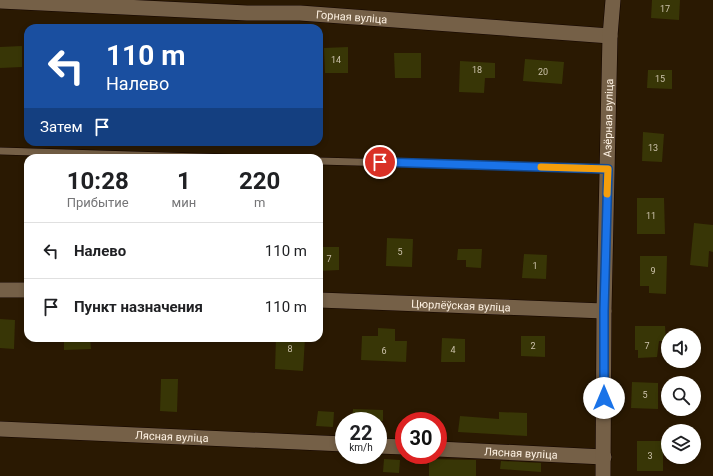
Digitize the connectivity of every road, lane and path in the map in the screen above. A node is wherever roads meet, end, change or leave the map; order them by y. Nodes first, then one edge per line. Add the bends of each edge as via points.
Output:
1 (108, 0) edge
2 (613, 0) edge
3 (0, 1) edge
4 (93, 6) junction
5 (301, 6) edge
6 (610, 36) junction
7 (0, 151) edge
8 (99, 154) edge
9 (323, 161) edge
10 (608, 169) junction
11 (0, 290) edge
12 (24, 290) edge
13 (323, 300) edge
14 (604, 311) junction
15 (0, 430) edge
16 (335, 444) edge
17 (447, 449) edge
18 (604, 456) junction
19 (603, 476) edge

1 - 4 street, Горная вуліца
2 - 6 street, Азёрная вуліца
3 - 4 street, Горная вуліца
4 - 5 street, Горная вуліца via 247,12
5 - 6 street, Горная вуліца
6 - 10 street, Азёрная вуліца
7 - 8 lane
9 - 10 lane
10 - 14 street, Азёрная вуліца
11 - 12 street
13 - 14 street, Цюрлёўская вуліца
14 - 18 street, Азёрная вуліца
15 - 16 street, Лясная вуліца
17 - 18 street, Лясная вуліца
18 - 19 street, Азёрная вуліца

